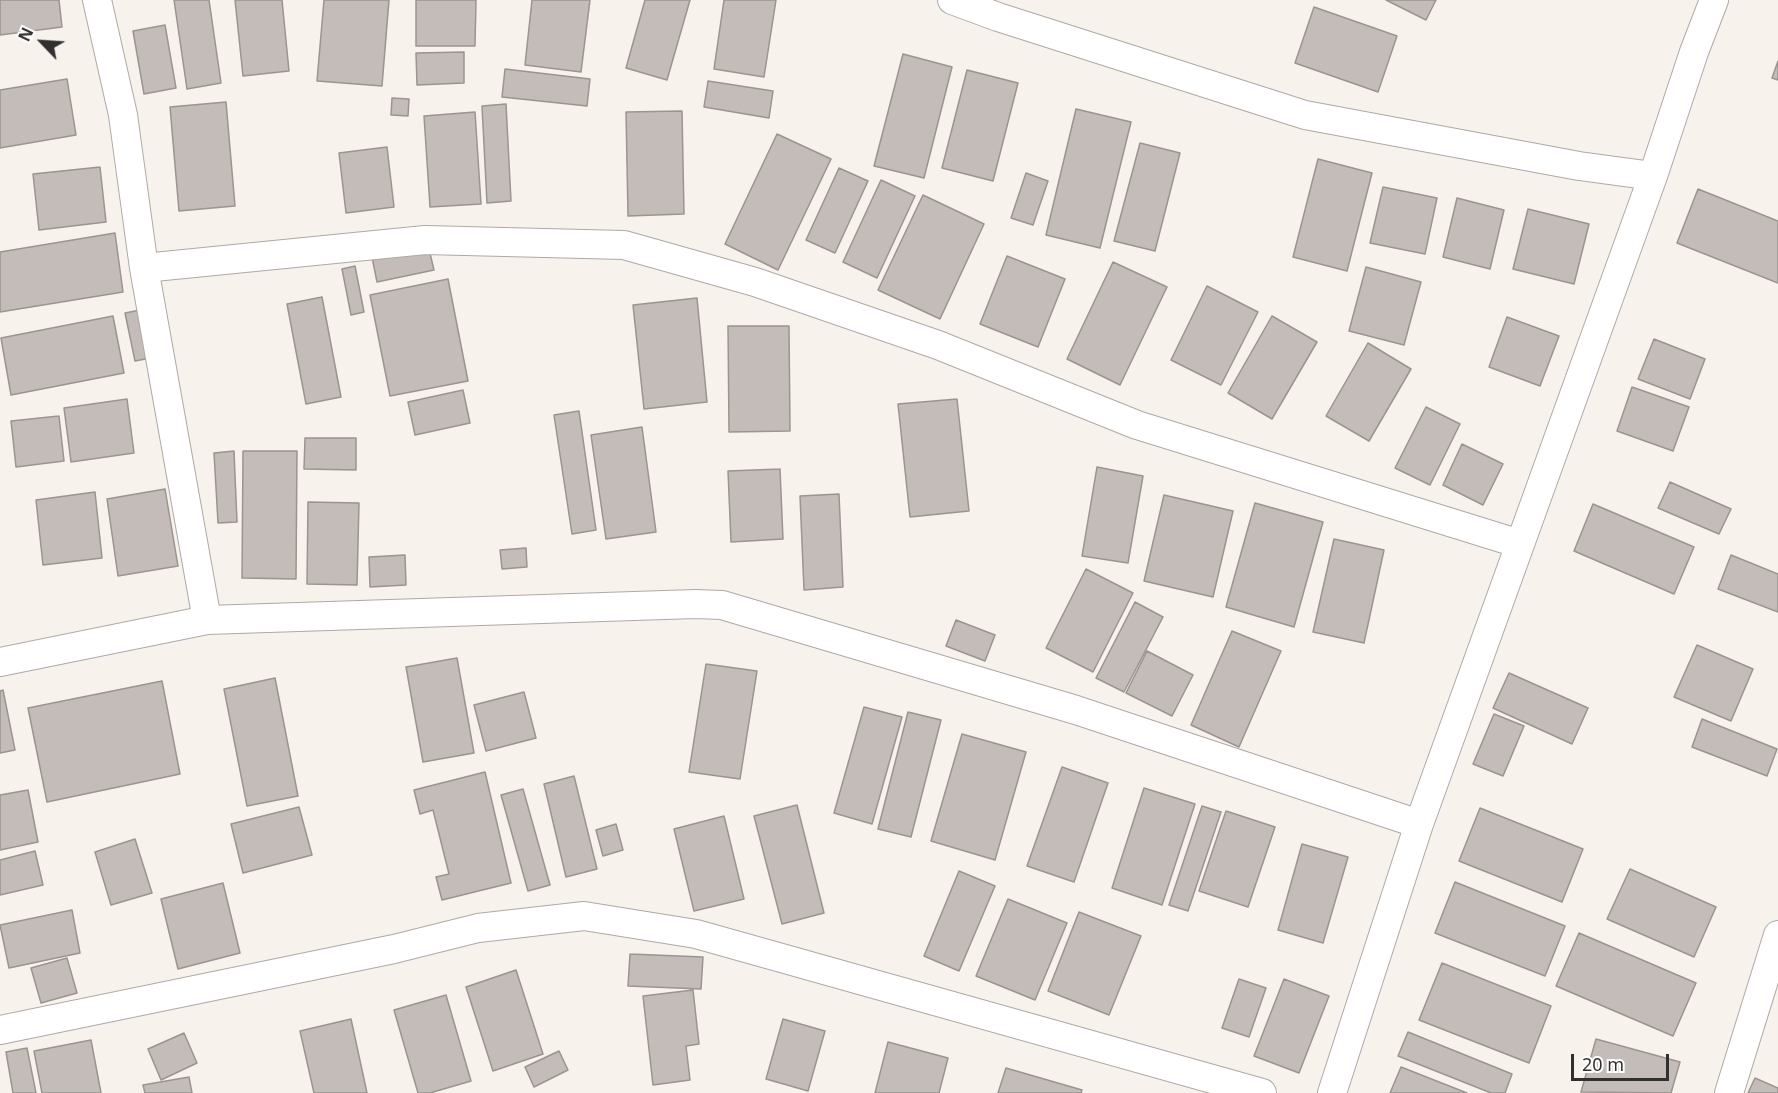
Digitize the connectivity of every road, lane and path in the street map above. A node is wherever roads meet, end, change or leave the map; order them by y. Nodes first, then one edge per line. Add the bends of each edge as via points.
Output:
1 (97, 0) edge
2 (952, 0) edge
3 (1714, 0) edge
4 (1653, 176) junction
5 (144, 268) junction
6 (1520, 544) junction
7 (207, 620) junction
8 (0, 662) edge
9 (1419, 824) junction
10 (1778, 935) edge
11 (0, 1030) edge
12 (1262, 1093) edge
13 (1332, 1093) edge
14 (1729, 1093) edge

1 - 5 street via 123,116
2 - 4 street via 1305,115
3 - 4 street
4 - 6 street
5 - 6 street via 425,240 624,245 755,282 938,345 1137,426
5 - 7 street
6 - 9 street
7 - 8 street
7 - 9 street via 722,605 1076,710
9 - 13 street
10 - 14 street
11 - 12 street via 394,949 478,928 584,916 696,934

